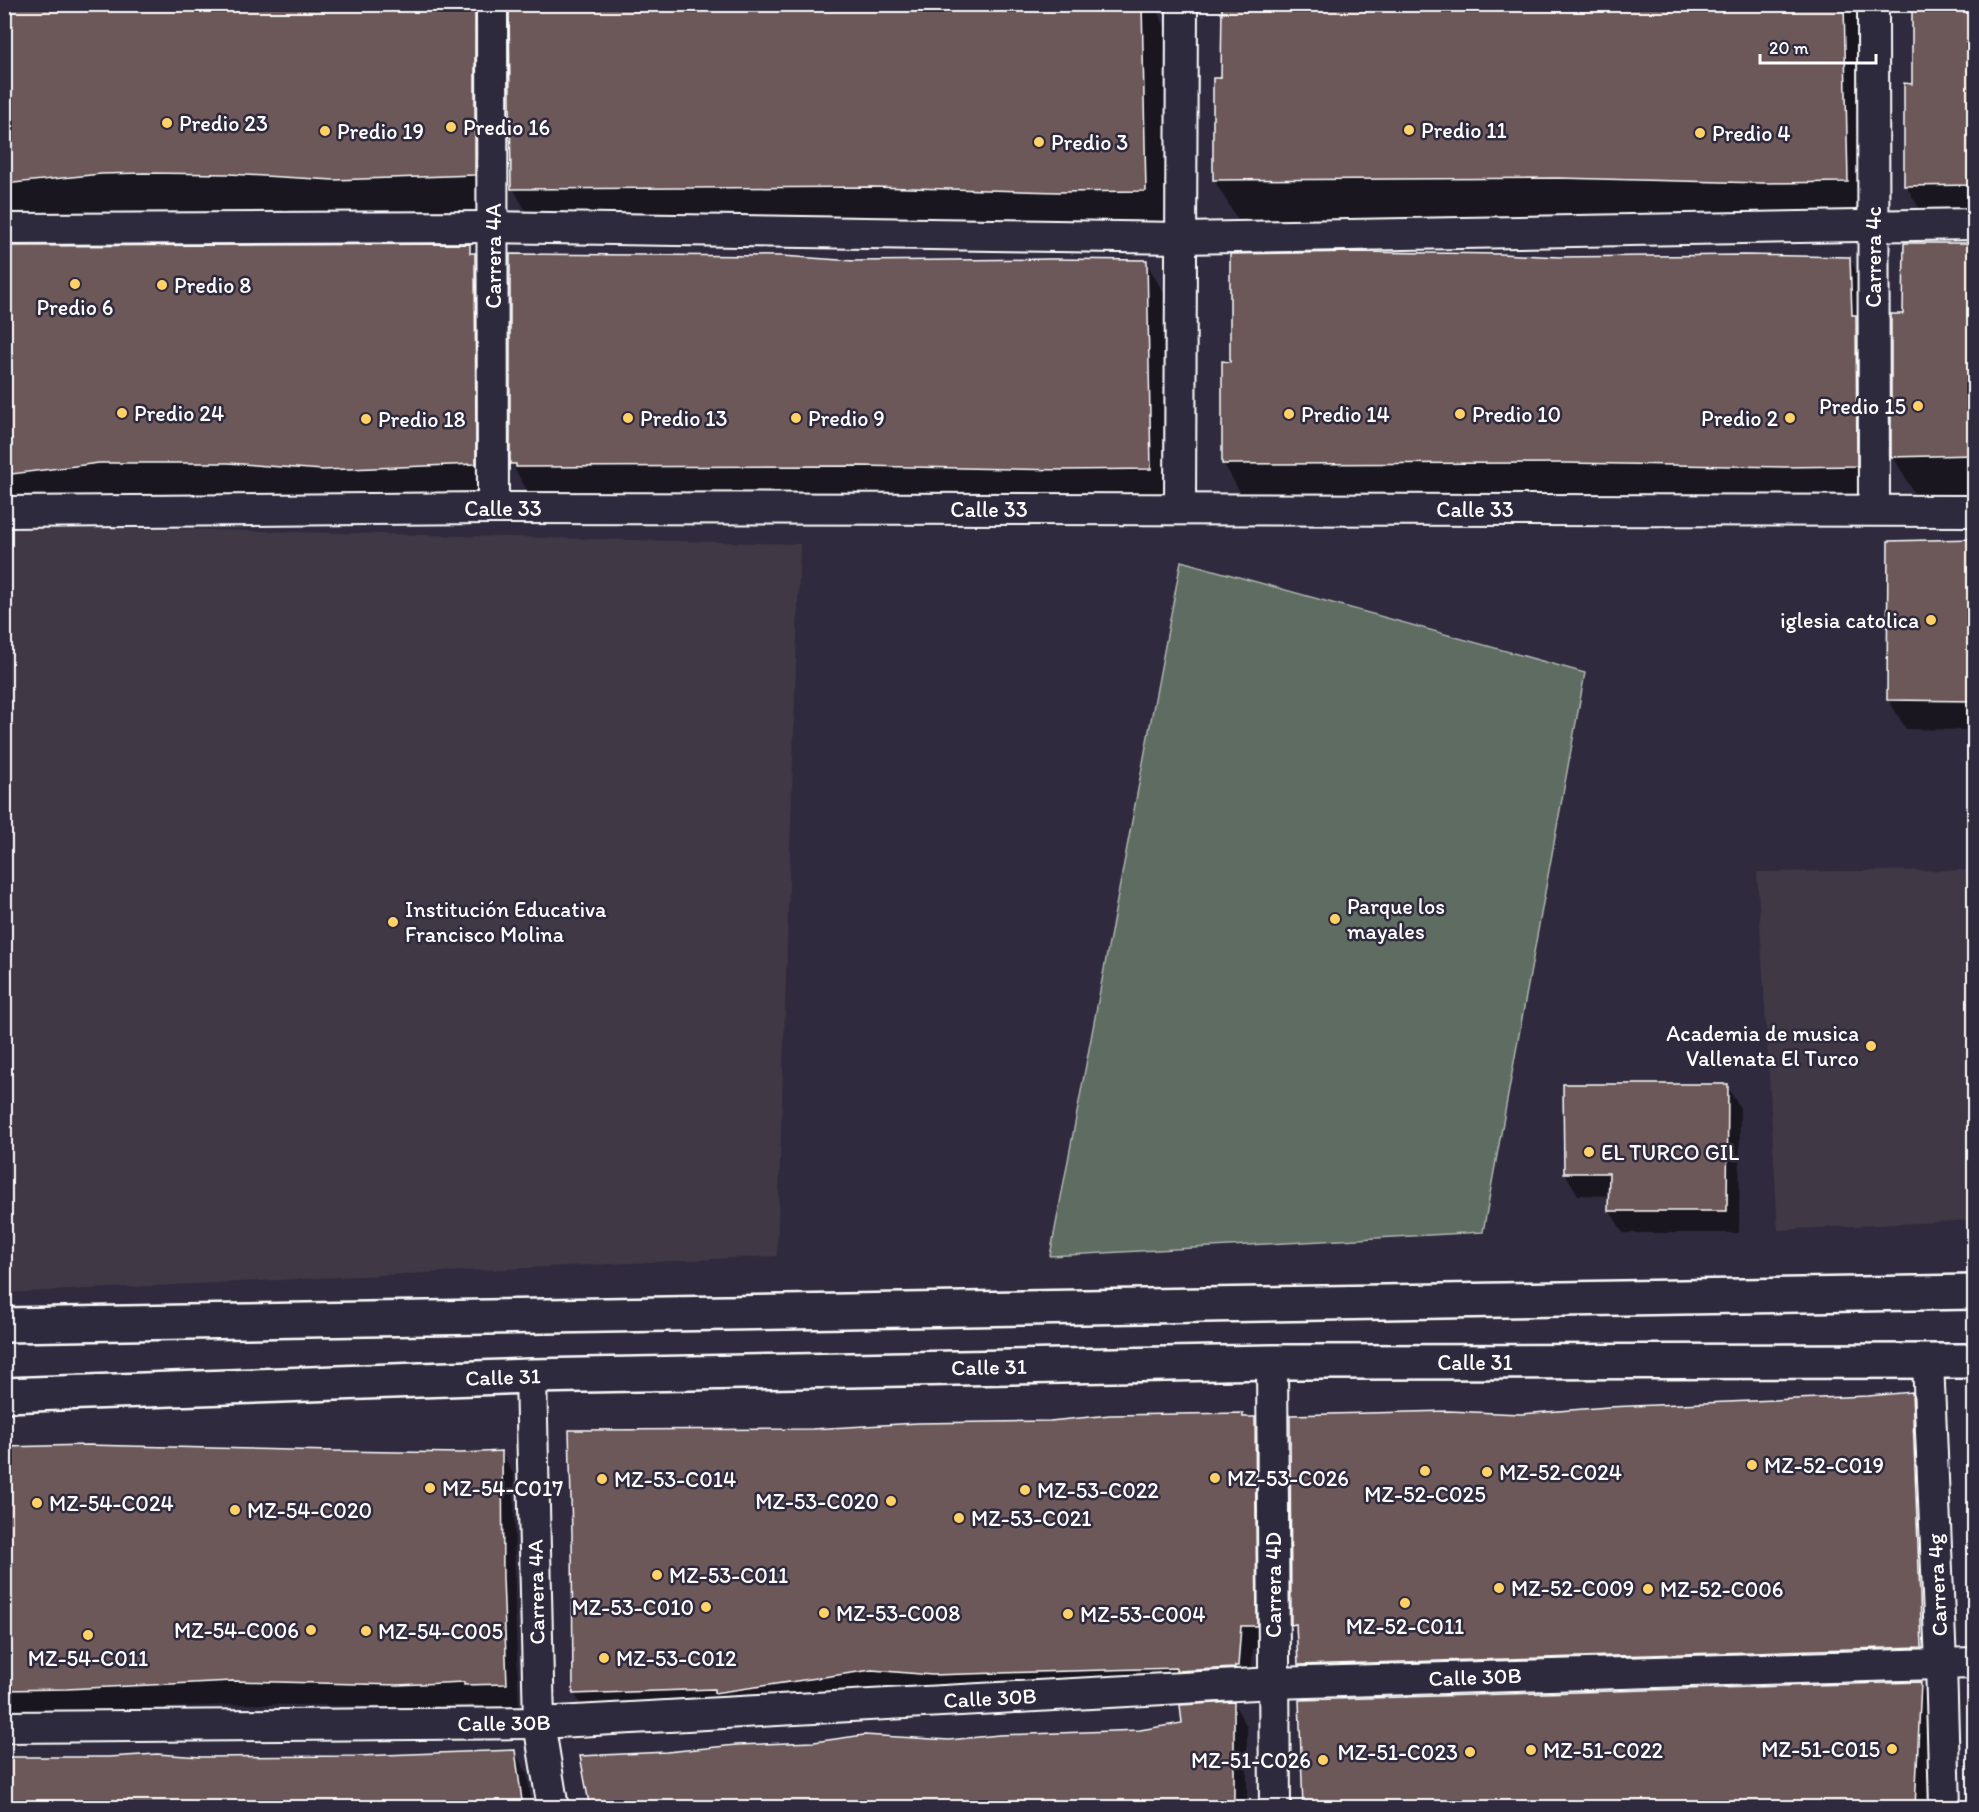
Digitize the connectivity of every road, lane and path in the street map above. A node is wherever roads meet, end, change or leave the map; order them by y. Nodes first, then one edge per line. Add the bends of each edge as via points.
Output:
1 (492, 4) edge
2 (1182, 4) edge
3 (1873, 4) edge
4 (1873, 224) junction
5 (1974, 224) edge
6 (493, 227) junction
7 (4, 229) edge
8 (1181, 238) junction
9 (493, 508) junction
10 (1180, 509) junction
11 (1874, 510) junction
12 (1974, 511) edge
13 (4, 512) edge
14 (1974, 1292) edge
15 (4, 1325) edge
16 (1974, 1361) edge
17 (1272, 1362) junction
18 (1928, 1362) junction
19 (531, 1376) junction
20 (4, 1395) edge
21 (1941, 1663) junction
22 (1974, 1663) edge
23 (1274, 1683) junction
24 (539, 1723) junction
25 (4, 1727) edge
26 (553, 1808) edge
27 (1275, 1808) edge
28 (1945, 1808) edge

1 - 6 street, Carrera 4A
2 - 8 street
3 - 4 street, Carrera 4c
4 - 5 street
4 - 8 street
4 - 11 street, Carrera 4c
6 - 7 street
6 - 8 street
6 - 9 street, Carrera 4A
8 - 10 street
9 - 10 street, Calle 33
9 - 13 street, Calle 33
10 - 11 street, Calle 33
11 - 12 street, Calle 33
14 - 15 street
16 - 18 street, Calle 31
17 - 18 street, Calle 31
17 - 19 street, Calle 31
17 - 23 street, Carrera 4D
18 - 21 street, Carrera 4g
19 - 20 street, Calle 31
19 - 24 street, Carrera 4A
21 - 22 street, Calle 30B
21 - 23 street, Calle 30B
21 - 28 street, Carrera 4g
23 - 24 street, Calle 30B
23 - 27 street, Carrera 4D
24 - 25 street, Calle 30B
24 - 26 street, Carrera 4A

